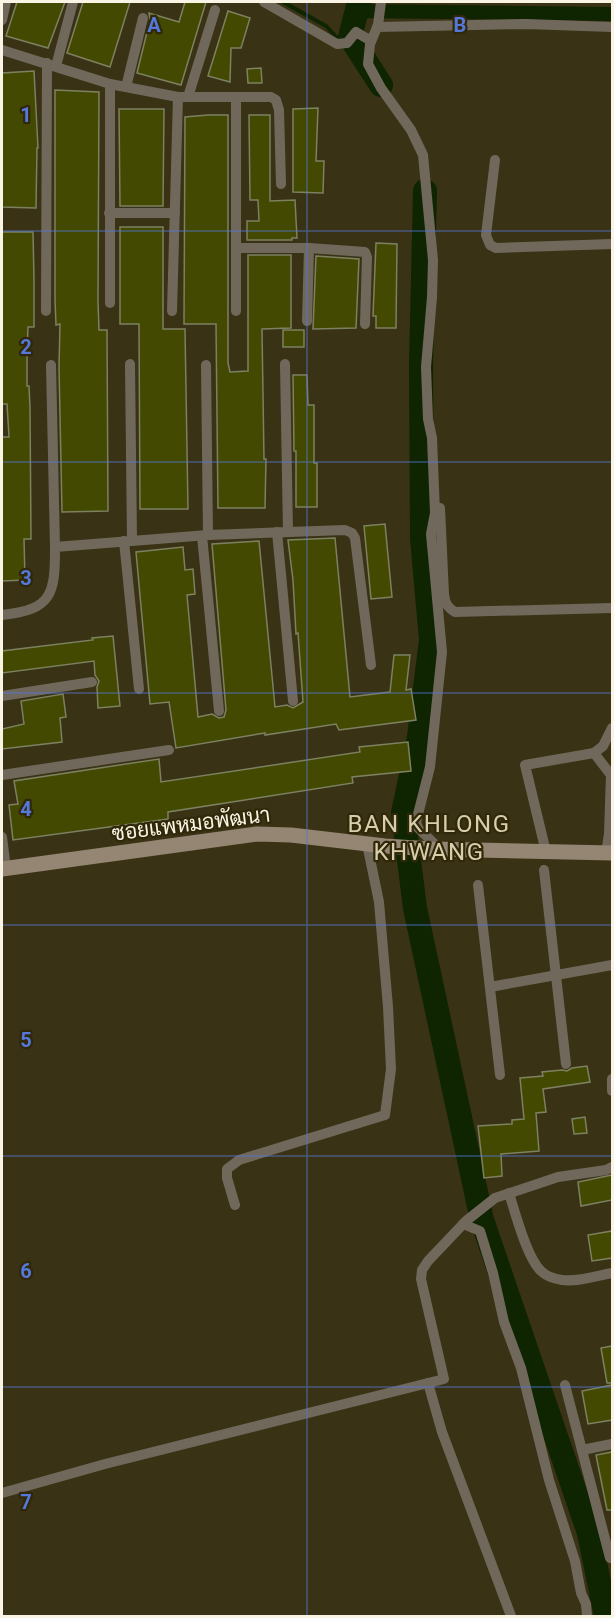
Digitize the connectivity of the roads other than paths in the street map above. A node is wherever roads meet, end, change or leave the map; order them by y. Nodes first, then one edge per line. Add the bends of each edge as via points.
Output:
1 (6, 2) edge
2 (74, 2) edge
3 (264, 2) edge
4 (381, 7) edge
5 (215, 10) dead end
6 (143, 18) dead end
7 (2, 20) edge
8 (377, 26) junction
9 (612, 27) edge
10 (366, 38) junction
11 (2, 50) edge
12 (52, 65) junction
13 (110, 84) junction
14 (126, 87) junction
15 (183, 97) junction
16 (236, 97) junction
17 (495, 160) dead end
18 (281, 184) dead end
19 (109, 213) junction
20 (175, 213) junction
21 (612, 244) edge
22 (237, 248) junction
23 (309, 248) junction
24 (110, 303) dead end
25 (46, 310) dead end
26 (172, 310) dead end
27 (236, 311) dead end
28 (307, 321) dead end
29 (365, 324) dead end
30 (51, 364) dead end
31 (130, 364) dead end
32 (285, 364) dead end
33 (206, 365) dead end
34 (433, 479) junction
35 (283, 532) junction
36 (205, 536) junction
37 (128, 541) junction
38 (55, 547) junction
39 (612, 608) edge
40 (2, 615) edge
41 (371, 665) dead end
42 (92, 682) dead end
43 (139, 689) dead end
44 (2, 696) edge
45 (293, 701) dead end
46 (219, 711) dead end
47 (612, 728) edge
48 (169, 750) dead end
49 (594, 753) junction
50 (2, 774) edge
51 (2, 837) edge
52 (367, 844) junction
53 (436, 849) junction
54 (546, 852) junction
55 (609, 853) edge
56 (4, 869) edge
57 (544, 870) dead end
58 (478, 885) dead end
59 (612, 965) edge
60 (556, 975) junction
61 (490, 987) junction
62 (566, 1064) dead end
63 (500, 1075) dead end
64 (612, 1079) edge
65 (612, 1091) edge
66 (612, 1167) edge
67 (509, 1193) junction
68 (235, 1205) dead end
69 (464, 1223) junction
70 (612, 1273) edge
71 (428, 1383) junction
72 (565, 1385) dead end
73 (612, 1444) edge
74 (582, 1450) junction
75 (2, 1493) edge
76 (610, 1558) dead end
77 (511, 1617) edge
78 (586, 1617) edge

1 - 7 street
2 - 12 street
3 - 10 street via 337,44 347,43 355,33
4 - 8 street
5 - 15 street
6 - 14 street
8 - 9 street
8 - 10 street
10 - 34 street via 370,69 411,130 424,158 433,260 426,367
11 - 12 street
12 - 13 street
12 - 25 street
13 - 14 street
13 - 19 street
14 - 15 street
15 - 16 street
15 - 20 street
16 - 18 street via 263,95 278,105
16 - 22 street
17 - 21 street via 486,235 490,245 496,248
19 - 20 street
19 - 24 street
20 - 26 street
22 - 23 street
22 - 27 street
23 - 28 street
23 - 29 street via 365,252
30 - 38 street
31 - 37 street
32 - 35 street
33 - 36 street
34 - 39 street via 439,487 444,594 449,609 455,612
34 - 53 street via 435,513 431,534 442,652 430,767 416,822
35 - 36 street
35 - 41 street via 352,533
35 - 45 street
36 - 37 street
36 - 46 street
37 - 38 street
37 - 43 street
38 - 40 street via 53,588 48,597 27,610
42 - 44 street
47 - 49 street via 603,746
48 - 50 street
49 - 54 street via 525,765
49 - 55 street via 611,775
51 - 56 street
52 - 53 street, ซอยแพหมอพัฒนา
52 - 56 street, ซอยแพหมอพัฒนา via 257,834
52 - 68 street via 379,902 388,1007 391,1069 386,1115 239,1160 227,1169 226,1178
53 - 54 street
54 - 55 street
57 - 60 street
58 - 61 street
59 - 60 street
60 - 61 street
60 - 62 street
61 - 63 street
64 - 65 street
66 - 67 street via 558,1177
67 - 69 street via 495,1197
67 - 70 street via 540,1270 562,1280
69 - 71 street via 422,1270 444,1378
69 - 78 street via 481,1233 575,1561
71 - 75 street
71 - 77 street
72 - 74 street
73 - 74 street
74 - 76 street

